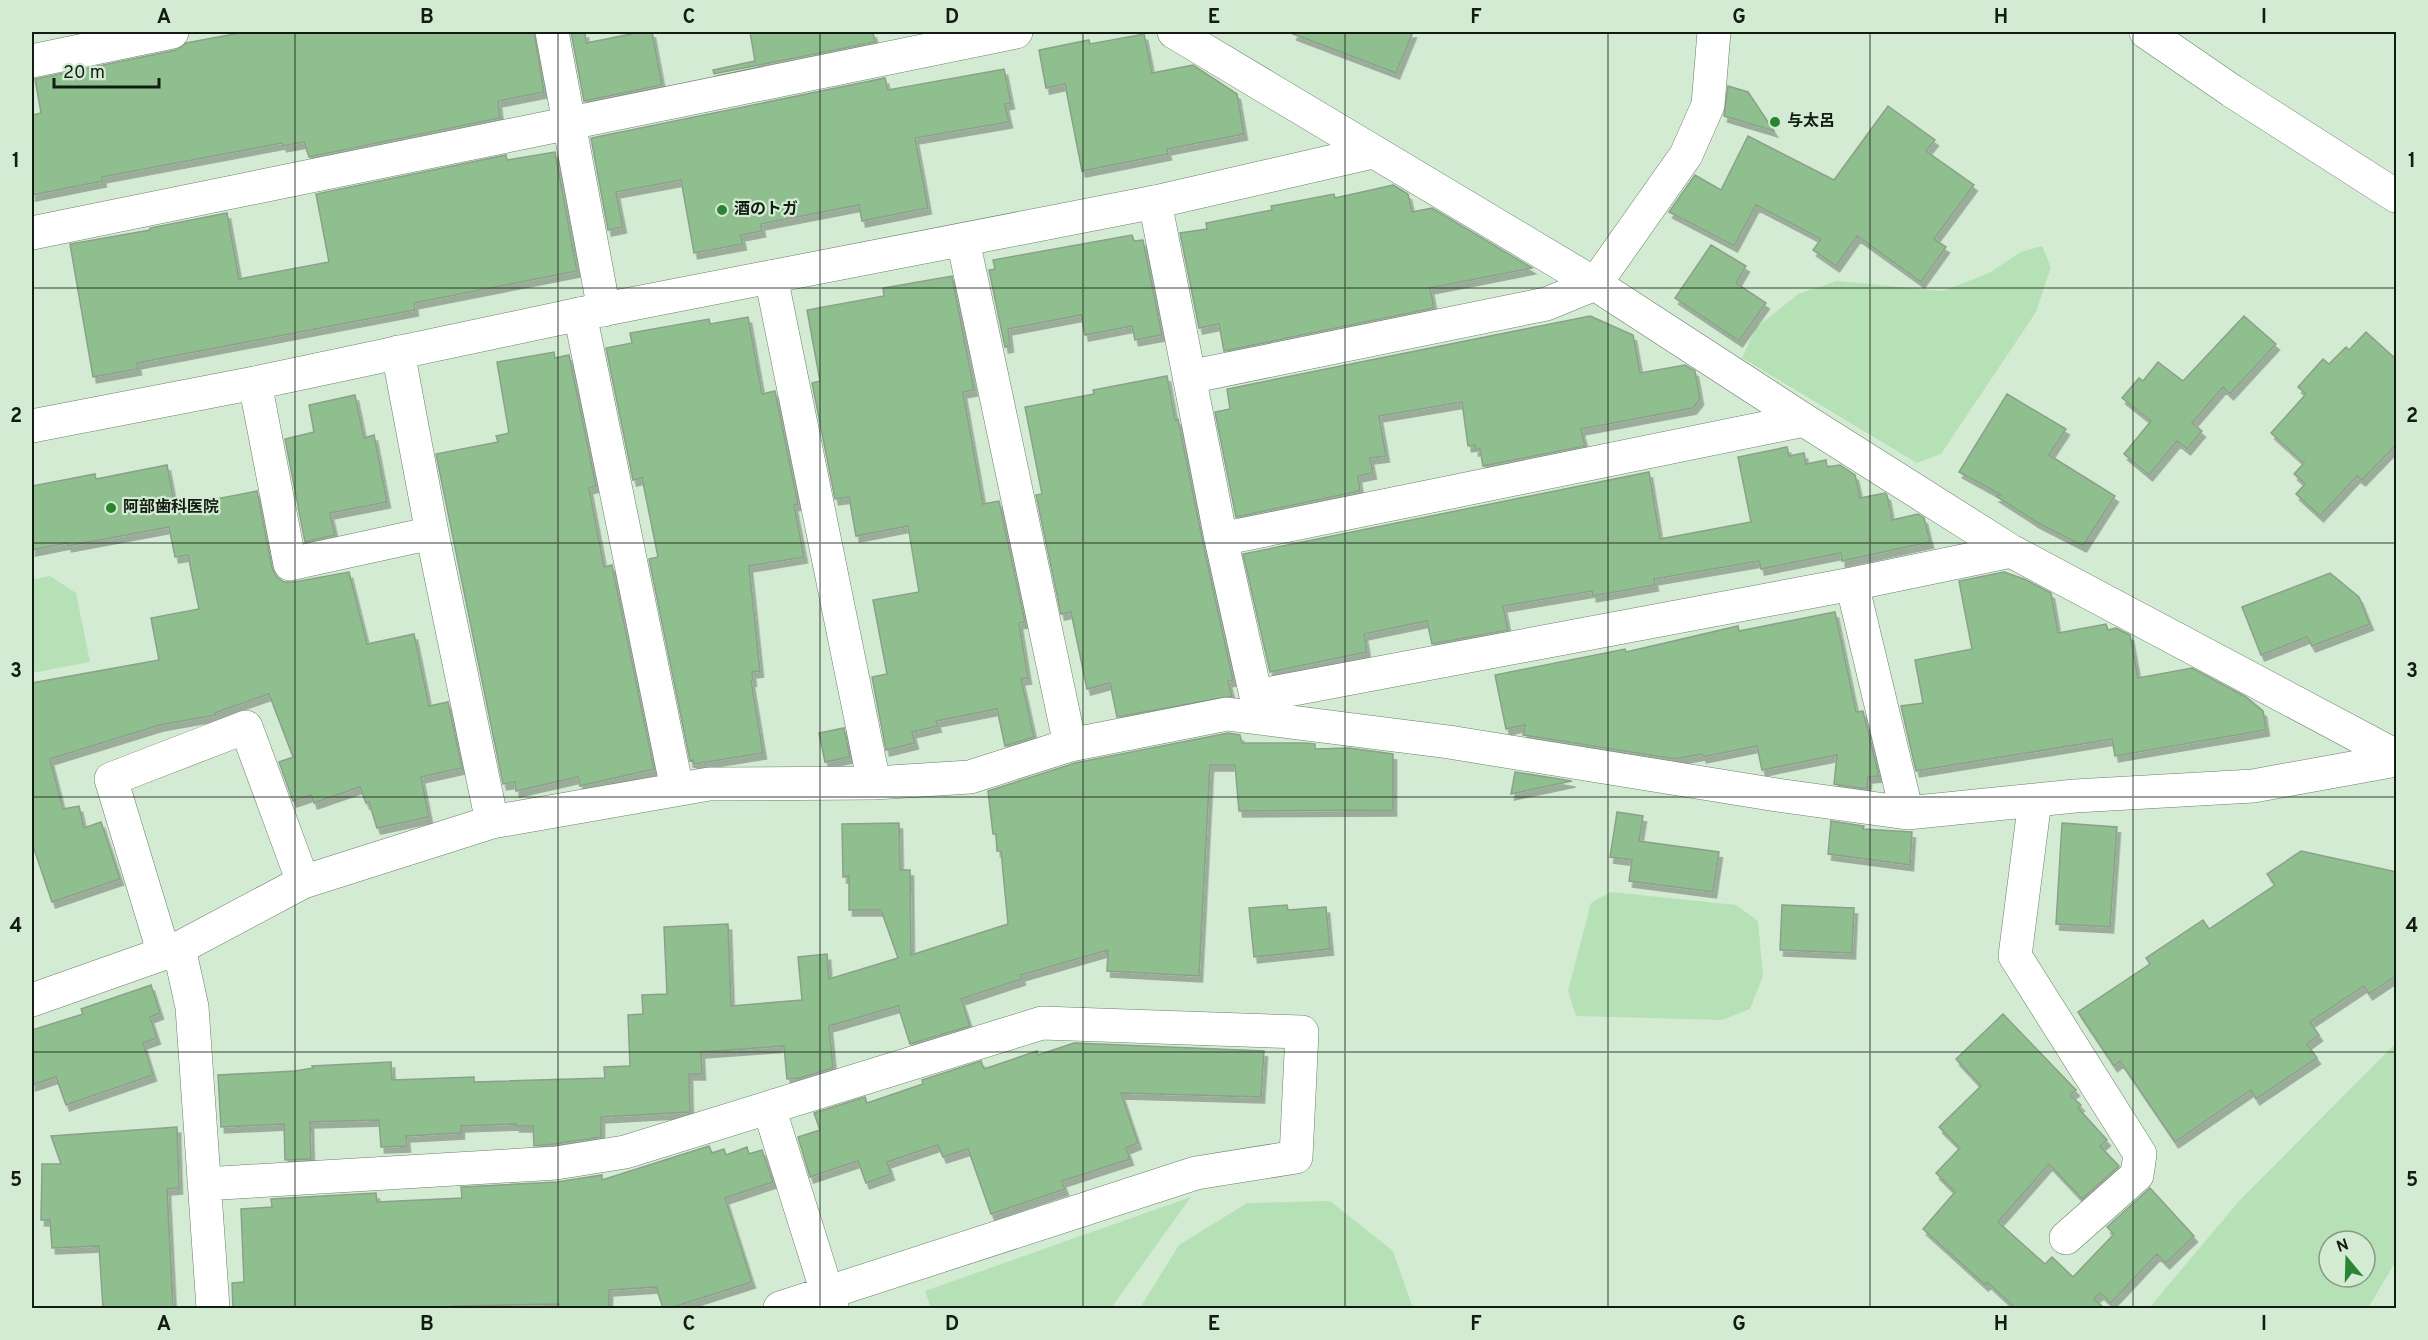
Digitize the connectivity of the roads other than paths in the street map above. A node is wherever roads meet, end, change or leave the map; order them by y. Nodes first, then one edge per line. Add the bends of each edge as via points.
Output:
1 (172, 32) edge
2 (552, 32) edge
3 (1016, 32) edge
4 (1174, 32) edge
5 (1714, 32) edge
6 (2146, 32) edge
7 (32, 61) edge
8 (569, 124) junction
9 (1373, 152) junction
10 (2397, 196) edge
11 (1155, 202) junction
12 (32, 233) edge
13 (963, 240) junction
14 (771, 277) junction
15 (1595, 284) junction
16 (592, 312) junction
17 (398, 352) junction
18 (1189, 377) junction
19 (255, 383) junction
20 (1804, 420) junction
21 (32, 426) edge
22 (432, 533) junction
23 (1221, 539) junction
24 (2011, 550) junction
25 (1852, 584) junction
26 (1255, 706) junction
27 (1070, 745) junction
28 (2397, 758) edge
29 (874, 783) junction
30 (676, 789) junction
31 (2035, 800) junction
32 (1907, 813) junction
33 (492, 822) junction
34 (303, 882) junction
35 (172, 951) junction
36 (32, 1000) edge
37 (769, 1108) junction
38 (204, 1184) junction
39 (2066, 1238) dead end
40 (830, 1301) edge
41 (213, 1308) edge
42 (780, 1308) edge

1 - 7 street
2 - 8 street
3 - 8 street
4 - 9 street
5 - 15 street via 1708,105 1686,155
6 - 10 street
8 - 12 street
8 - 16 street
9 - 11 street
9 - 15 street
11 - 13 street
11 - 18 street
13 - 14 street
13 - 27 street
14 - 16 street
14 - 29 street
15 - 18 street via 1546,304
15 - 20 street
16 - 17 street
16 - 30 street
17 - 19 street
17 - 22 street
18 - 23 street
19 - 21 street
19 - 22 street via 290,564
20 - 23 street
20 - 24 street
22 - 33 street
23 - 26 street
24 - 25 street
24 - 28 street
25 - 26 street
25 - 32 street
26 - 27 street
26 - 32 street via 1449,742
27 - 29 street via 970,777
28 - 31 street via 2253,786
29 - 30 street via 709,784
30 - 33 street
31 - 32 street
31 - 39 street via 2015,956 2140,1154 2137,1175
33 - 34 street
34 - 35 street
34 - 35 street via 246,727 111,779
35 - 36 street
35 - 38 street via 192,1007
37 - 38 street via 625,1152 556,1163
37 - 40 street
37 - 40 street via 1042,1023 1302,1032 1296,1157 1196,1173
38 - 41 street
40 - 42 street

